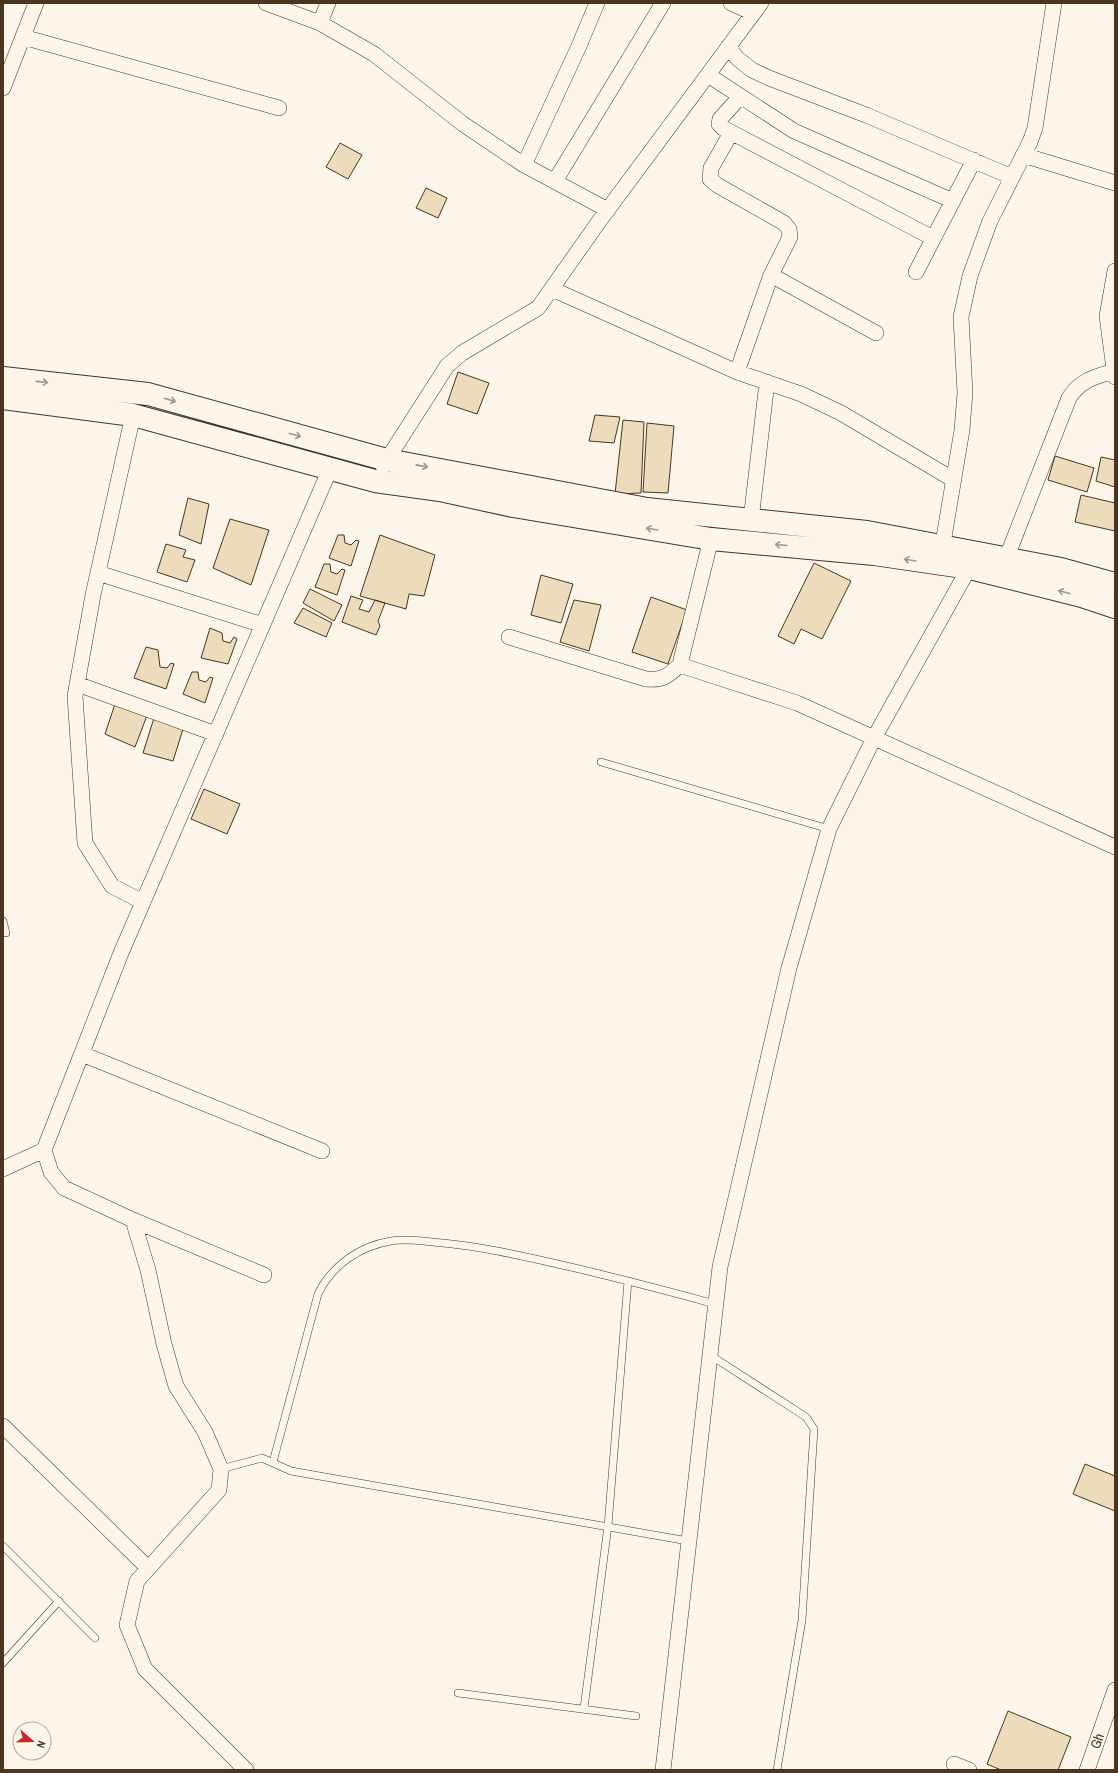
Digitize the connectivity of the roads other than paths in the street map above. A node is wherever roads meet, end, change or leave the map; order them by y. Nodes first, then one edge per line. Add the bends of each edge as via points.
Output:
1 (36, 3) edge
2 (266, 3) edge
3 (328, 3) edge
4 (597, 3) edge
5 (663, 3) edge
6 (731, 3) edge
7 (1054, 3) edge
8 (757, 8) edge
9 (320, 23) junction
10 (23, 37) junction
11 (728, 47) junction
12 (708, 75) junction
13 (3, 88) edge
14 (740, 97) junction
15 (279, 108) dead end
16 (731, 132) junction
17 (1023, 155) junction
18 (974, 160) junction
19 (524, 165) junction
20 (1012, 177) junction
21 (555, 181) junction
22 (1115, 183) edge
23 (953, 201) junction
24 (608, 210) junction
25 (933, 238) junction
26 (1115, 271) edge
27 (916, 272) dead end
28 (771, 275) junction
29 (552, 289) junction
30 (876, 333) dead end
31 (737, 372) junction
32 (1114, 374) edge
33 (3, 378) edge
34 (767, 382) junction
35 (3, 398) edge
36 (133, 415) junction
37 (387, 460) junction
38 (330, 469) junction
39 (375, 480) junction
40 (954, 480) junction
41 (752, 520) junction
42 (711, 539) junction
43 (941, 555) junction
44 (1006, 559) junction
45 (973, 560) junction
46 (98, 573) junction
47 (1112, 580) edge
48 (1105, 604) edge
49 (263, 625) junction
50 (509, 637) dead end
51 (682, 663) junction
52 (77, 684) junction
53 (216, 734) junction
54 (874, 738) junction
55 (602, 762) dead end
56 (829, 829) junction
57 (1115, 847) edge
58 (143, 902) junction
59 (3, 921) edge
60 (6, 933) dead end
61 (82, 1054) junction
62 (44, 1150) junction
63 (322, 1151) dead end
64 (3, 1169) edge
65 (133, 1220) junction
66 (264, 1276) dead end
67 (628, 1281) junction
68 (715, 1304) junction
69 (709, 1355) junction
70 (3, 1426) edge
71 (273, 1462) junction
72 (221, 1469) junction
73 (608, 1526) junction
74 (688, 1541) junction
75 (3, 1546) edge
76 (148, 1568) junction
77 (59, 1601) junction
78 (95, 1638) dead end
79 (3, 1663) edge
80 (1115, 1690) edge
81 (458, 1693) dead end
82 (584, 1708) junction
83 (636, 1716) dead end
84 (954, 1764) dead end
85 (246, 1770) edge
86 (663, 1770) edge
87 (777, 1770) edge
88 (969, 1770) edge
89 (1087, 1770) edge

1 - 10 street
2 - 9 street
3 - 9 street
4 - 19 street via 580,46
5 - 21 street
6 - 8 street
7 - 17 street via 1038,112 1030,142
8 - 11 street
9 - 19 street via 374,54 463,124
10 - 13 street
10 - 15 street
11 - 12 street
11 - 18 street via 752,70 768,78
12 - 14 street
12 - 24 street
14 - 16 street via 720,119 719,124
14 - 23 street via 812,140
16 - 25 street
16 - 28 street via 711,168 710,179 784,223 789,229 790,237
17 - 20 street
17 - 22 street
18 - 20 street
18 - 23 street
19 - 21 street
20 - 40 street via 990,221 970,276 961,317 966,393
21 - 24 street
23 - 25 street
24 - 29 street
25 - 27 street
26 - 32 street via 1107,316
28 - 30 street
28 - 31 street
29 - 31 street
29 - 37 street via 538,308 462,353 447,366
31 - 34 street
32 - 44 street via 1088,379 1075,388 1069,398
33 -> 37 main road via 148,394
34 - 40 street via 801,394 841,413
34 - 41 street
35 - 36 main road
36 - 38 main road
36 - 46 street
37 - 39 street
37 -> 41 main road via 647,509
38 - 39 main road
38 - 49 street
42 -> 39 main road
40 - 43 street
41 - 43 main road via 868,532
43 -> 42 main road via 874,554
42 - 51 street
43 - 45 main road
44 - 45 main road
44 - 47 main road
48 -> 45 main road
45 - 54 street
46 - 49 street
46 - 52 street
47 - 48 street
49 - 53 street
50 - 51 street via 658,680 669,675
51 - 54 street via 686,667 797,703
52 - 53 street
52 - 58 street via 75,696 85,843 112,886
53 - 58 street
54 - 56 street
54 - 57 street
55 - 56 lane
56 - 68 street via 789,968 720,1266
58 - 61 street
59 - 60 lane
61 - 62 street
61 - 63 street
62 - 64 street
62 - 65 street via 51,1172 64,1188
65 - 66 street
65 - 72 street via 176,1386 205,1432
67 - 68 lane
67 - 71 lane via 495,1249 467,1245 402,1240 362,1250 331,1273 318,1294
67 - 73 lane
68 - 69 street
69 - 74 street
69 - 87 lane via 806,1417 814,1429 802,1620
70 - 76 street
71 - 72 lane via 257,1458
71 - 73 lane via 291,1471
72 - 76 street via 219,1490
73 - 74 lane
73 - 82 lane
74 - 86 street
75 - 77 lane
76 - 85 street via 137,1581 127,1625 145,1669
77 - 78 lane
77 - 79 lane
80 - 89 street, Gh
81 - 82 lane
82 - 83 lane
84 - 88 street

